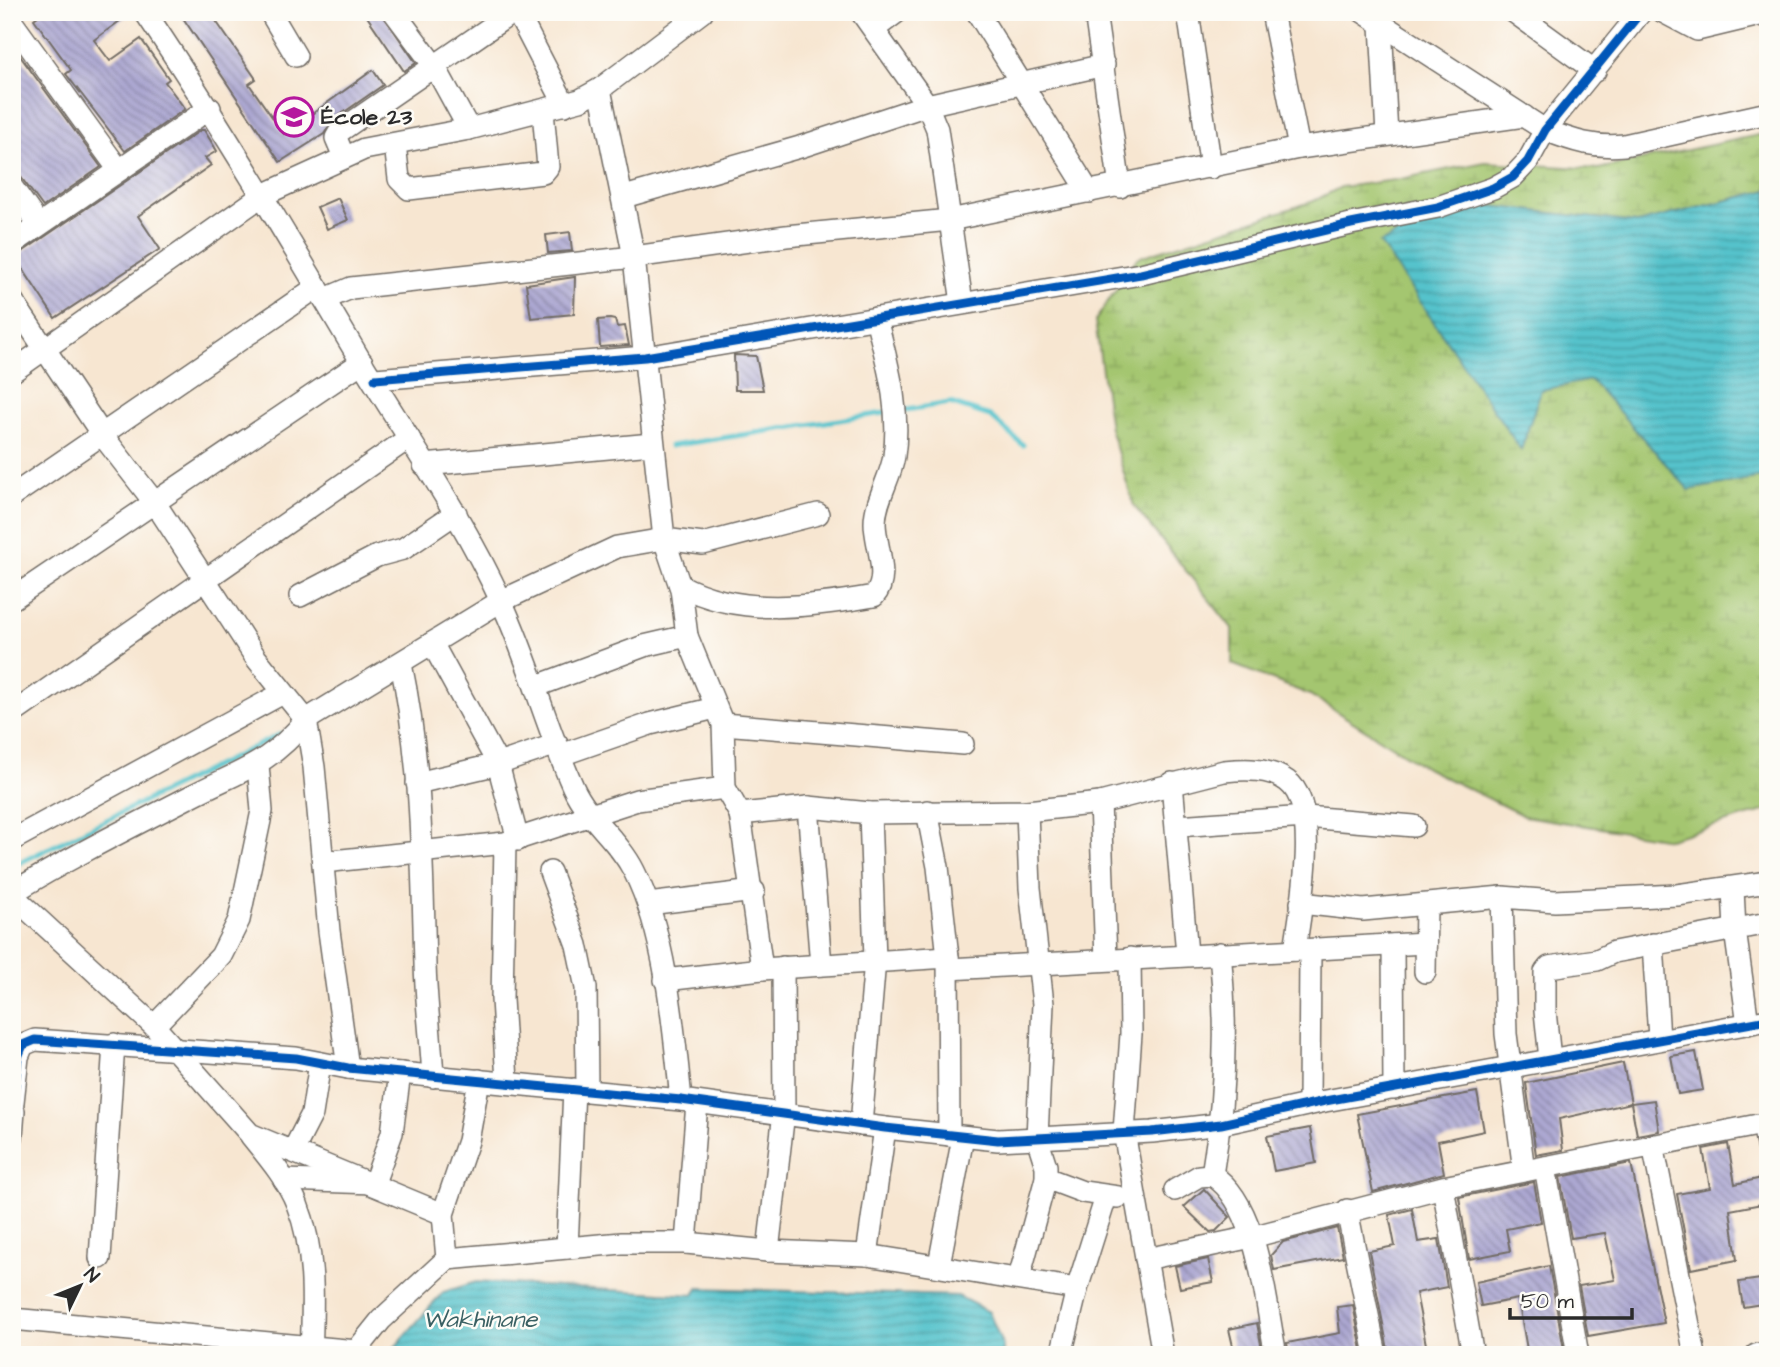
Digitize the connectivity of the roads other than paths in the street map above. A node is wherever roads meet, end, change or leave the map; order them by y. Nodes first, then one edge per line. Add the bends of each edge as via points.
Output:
1 (145, 12) edge
2 (270, 12) edge
3 (394, 12) edge
4 (515, 12) edge
5 (897, 12) edge
6 (977, 12) edge
7 (1095, 12) edge
8 (1188, 12) edge
9 (1272, 12) edge
10 (1363, 12) edge
11 (1515, 12) edge
12 (1641, 12) edge
13 (1663, 12) edge
14 (1764, 13) edge
15 (695, 14) edge
16 (868, 20) edge
17 (12, 22) edge
18 (1381, 25) junction
19 (296, 56) dead end
20 (1104, 65) junction
21 (435, 67) junction
22 (1595, 71) junction
23 (1023, 83) junction
24 (600, 89) junction
25 (565, 105) junction
26 (927, 106) junction
27 (210, 108) junction
28 (543, 111) junction
29 (1768, 113) edge
30 (1524, 116) junction
31 (469, 129) junction
32 (1545, 130) junction
33 (1387, 135) junction
34 (394, 144) junction
35 (1299, 148) junction
36 (344, 157) junction
37 (1211, 168) junction
38 (119, 170) junction
39 (12, 187) edge
40 (1120, 187) junction
41 (1089, 192) junction
42 (263, 195) junction
43 (624, 197) junction
44 (950, 220) junction
45 (39, 225) junction
46 (12, 244) edge
47 (634, 257) junction
48 (321, 293) junction
49 (12, 300) edge
50 (961, 303) junction
51 (876, 318) junction
52 (44, 351) junction
53 (645, 358) junction
54 (362, 362) junction
55 (12, 372) edge
56 (374, 379) junction
57 (103, 436) junction
58 (409, 438) junction
59 (653, 444) junction
60 (424, 465) junction
61 (12, 496) edge
62 (155, 503) junction
63 (456, 513) junction
64 (818, 514) dead end
65 (664, 539) junction
66 (204, 581) junction
67 (680, 587) junction
68 (300, 596) dead end
69 (12, 599) edge
70 (501, 601) junction
71 (685, 627) junction
72 (432, 643) junction
73 (401, 664) junction
74 (537, 686) junction
75 (282, 692) junction
76 (12, 714) edge
77 (719, 716) junction
78 (306, 720) junction
79 (962, 744) dead end
80 (559, 750) junction
81 (498, 764) junction
82 (258, 765) junction
83 (417, 783) junction
84 (1172, 783) junction
85 (725, 788) junction
86 (1101, 803) junction
87 (808, 807) junction
88 (927, 811) junction
89 (1027, 811) junction
90 (870, 813) junction
91 (740, 814) junction
92 (588, 816) junction
93 (1306, 817) junction
94 (1177, 826) junction
95 (1413, 827) dead end
96 (12, 840) edge
97 (512, 841) junction
98 (424, 853) junction
99 (323, 862) junction
100 (550, 872) dead end
101 (1768, 882) edge
102 (1733, 889) junction
103 (754, 891) junction
104 (12, 894) edge
105 (1502, 897) junction
106 (1301, 903) junction
107 (648, 904) junction
108 (1426, 905) junction
109 (1768, 923) edge
110 (1735, 930) junction
111 (1425, 943) junction
112 (1653, 944) junction
113 (1393, 946) junction
114 (1302, 950) junction
115 (1220, 953) junction
116 (1187, 954) junction
117 (1130, 958) junction
118 (1106, 959) junction
119 (875, 960) junction
120 (1037, 962) junction
121 (948, 963) junction
122 (821, 965) junction
123 (773, 968) junction
124 (1425, 972) dead end
125 (665, 980) junction
126 (1758, 1022) edge
127 (154, 1026) junction
128 (1659, 1038) junction
129 (114, 1044) junction
130 (172, 1048) junction
131 (1550, 1059) junction
132 (320, 1063) junction
133 (1511, 1066) junction
134 (348, 1068) junction
135 (400, 1073) junction
136 (433, 1077) junction
137 (479, 1080) junction
138 (507, 1082) junction
139 (580, 1089) junction
140 (1394, 1089) junction
141 (689, 1101) junction
142 (1309, 1104) junction
143 (13, 1111) edge
144 (784, 1112) junction
145 (1765, 1123) edge
146 (1221, 1124) junction
147 (861, 1125) junction
148 (885, 1128) junction
149 (1124, 1132) junction
150 (250, 1134) junction
151 (956, 1136) junction
152 (12, 1137) edge
153 (1037, 1138) junction
154 (1653, 1145) junction
155 (1768, 1150) edge
156 (293, 1151) junction
157 (1535, 1169) junction
158 (1212, 1175) junction
159 (1046, 1178) junction
160 (284, 1180) junction
161 (374, 1183) junction
162 (1444, 1187) junction
163 (1175, 1190) dead end
164 (1106, 1197) junction
165 (1134, 1198) junction
166 (1347, 1210) junction
167 (443, 1214) junction
168 (1252, 1237) junction
169 (686, 1243) junction
170 (567, 1248) junction
171 (768, 1251) junction
172 (867, 1255) junction
173 (100, 1258) dead end
174 (447, 1259) junction
175 (1146, 1259) junction
176 (939, 1265) junction
177 (1019, 1278) junction
178 (1077, 1289) junction
179 (12, 1319) edge
180 (311, 1350) edge
181 (355, 1353) edge
182 (1768, 1353) edge
183 (1061, 1355) edge
184 (1163, 1355) edge
185 (1276, 1355) edge
186 (1376, 1355) edge
187 (1473, 1355) edge
188 (1578, 1355) edge
189 (1695, 1355) edge
190 (1756, 1355) edge

1 - 27 street
2 - 19 street
3 - 21 street
4 - 21 street
4 - 25 street
5 - 16 street
6 - 23 street
7 - 20 street
8 - 37 street
9 - 35 street
10 - 18 street
11 - 22 street
12 - 22 street
13 - 14 street via 1697,30
15 - 24 street
16 - 26 street
17 - 38 street
18 - 30 street
18 - 33 street
20 - 23 street
20 - 40 street
21 - 31 street
21 - 36 street via 340,131 336,138
22 - 32 street
23 - 26 street
23 - 41 street
24 - 25 street
24 - 43 street
25 - 28 street
26 - 43 street
26 - 44 street via 937,129
27 - 38 street
27 - 42 street
28 - 31 street
28 - 34 street via 548,167 543,173 409,189 399,178
29 - 32 street via 1602,147 1579,144
30 - 32 street
30 - 33 street
31 - 34 street
32 - 50 street via 1513,177 1438,207 1141,274
33 - 35 street
34 - 36 street
35 - 37 street
36 - 42 street
37 - 40 street
38 - 45 street
39 - 45 street
40 - 41 street
41 - 44 street
42 - 48 street
42 - 52 street
43 - 47 street
44 - 47 street
44 - 50 street
45 - 46 street
47 - 48 street
47 - 53 street
48 - 54 street
48 - 57 street
49 - 52 street
50 - 51 street
51 - 53 street
51 - 67 street via 895,412 894,456 875,521 879,591 874,596 801,608 723,601
52 - 55 street
52 - 57 street
53 - 56 street
53 - 59 street
54 - 56 street
54 - 62 street
56 - 58 street
57 - 61 street
57 - 62 street
58 - 60 street
58 - 66 street
59 - 60 street
59 - 65 street
60 - 63 street
62 - 66 street
62 - 69 street
63 - 68 street via 403,549 377,556
63 - 70 street
64 - 65 street via 703,544
65 - 67 street
65 - 70 street via 617,547
66 - 75 street
66 - 76 street
67 - 71 street
70 - 72 street
70 - 74 street
71 - 74 street
71 - 77 street
72 - 73 street
72 - 81 street
73 - 78 street
73 - 83 street
74 - 80 street
75 - 78 street
75 - 96 street
77 - 79 street
77 - 80 street via 650,724
77 - 85 street
78 - 82 street via 285,747
78 - 99 street
80 - 81 street
80 - 92 street
81 - 83 street
81 - 97 street
82 - 104 street via 64,861
82 - 127 street via 262,811 239,920 221,957
83 - 98 street
84 - 86 street
84 - 93 street via 1224,771 1262,771 1288,781
84 - 94 street
85 - 91 street
85 - 92 street via 637,800
86 - 89 street
86 - 118 street
87 - 90 street
87 - 91 street
87 - 122 street
88 - 89 street
88 - 90 street
88 - 121 street
89 - 120 street
90 - 119 street
91 - 103 street
92 - 97 street
92 - 107 street via 627,858
93 - 94 street
93 - 95 street
93 - 106 street
94 - 116 street
97 - 98 street
97 - 138 street via 502,999
98 - 99 street
98 - 136 street
99 - 134 street
100 - 139 street via 577,945 586,988
101 - 102 street
102 - 105 street via 1555,901
102 - 110 street
103 - 107 street
103 - 123 street
104 - 127 street
105 - 108 street
105 - 133 street via 1504,1009
106 - 108 street via 1363,910
106 - 114 street
107 - 125 street
108 - 111 street
109 - 110 street
110 - 112 street
110 - 126 street
111 - 113 street
111 - 124 street
112 - 128 street
112 - 131 street via 1546,969
113 - 114 street
113 - 140 street
114 - 115 street
114 - 142 street
115 - 116 street
115 - 146 street via 1226,1024
116 - 117 street
117 - 118 street
117 - 149 street
118 - 120 street
119 - 121 street
119 - 122 street
119 - 147 street
120 - 121 street
120 - 153 street via 1043,1004
121 - 151 street
122 - 123 street
123 - 125 street
123 - 144 street
125 - 141 street
126 - 128 street
127 - 130 street
128 - 131 street
129 - 130 street
129 - 143 street via 35,1040 23,1045
129 - 173 street
130 - 132 street
130 - 150 street
131 - 133 street
132 - 134 street
132 - 156 street via 312,1114
133 - 140 street
133 - 157 street
134 - 135 street
135 - 136 street
135 - 161 street via 392,1133
136 - 137 street
137 - 138 street
137 - 167 street via 468,1141
138 - 139 street
139 - 141 street
139 - 170 street
140 - 142 street
141 - 144 street
141 - 169 street
142 - 146 street
143 - 152 street
144 - 147 street
144 - 171 street
145 - 154 street
145 - 155 street
146 - 149 street
146 - 158 street
147 - 148 street
148 - 151 street
148 - 172 street
149 - 153 street
149 - 165 street
150 - 156 street
150 - 160 street
151 - 153 street
151 - 176 street
153 - 159 street
154 - 157 street
154 - 189 street
156 - 161 street
157 - 162 street
157 - 188 street
158 - 163 street via 1199,1176
158 - 168 street via 1235,1196
159 - 164 street
159 - 177 street
160 - 161 street
160 - 180 street via 307,1237 313,1280
161 - 167 street
162 - 166 street
162 - 187 street
164 - 165 street
164 - 178 street
165 - 175 street
166 - 168 street
166 - 186 street
167 - 174 street
168 - 175 street
168 - 185 street
169 - 170 street
169 - 171 street
170 - 174 street
171 - 172 street
172 - 176 street
174 - 181 street via 381,1320
175 - 184 street
176 - 177 street
177 - 178 street
178 - 183 street
179 - 180 street
180 - 181 street
182 - 190 street

